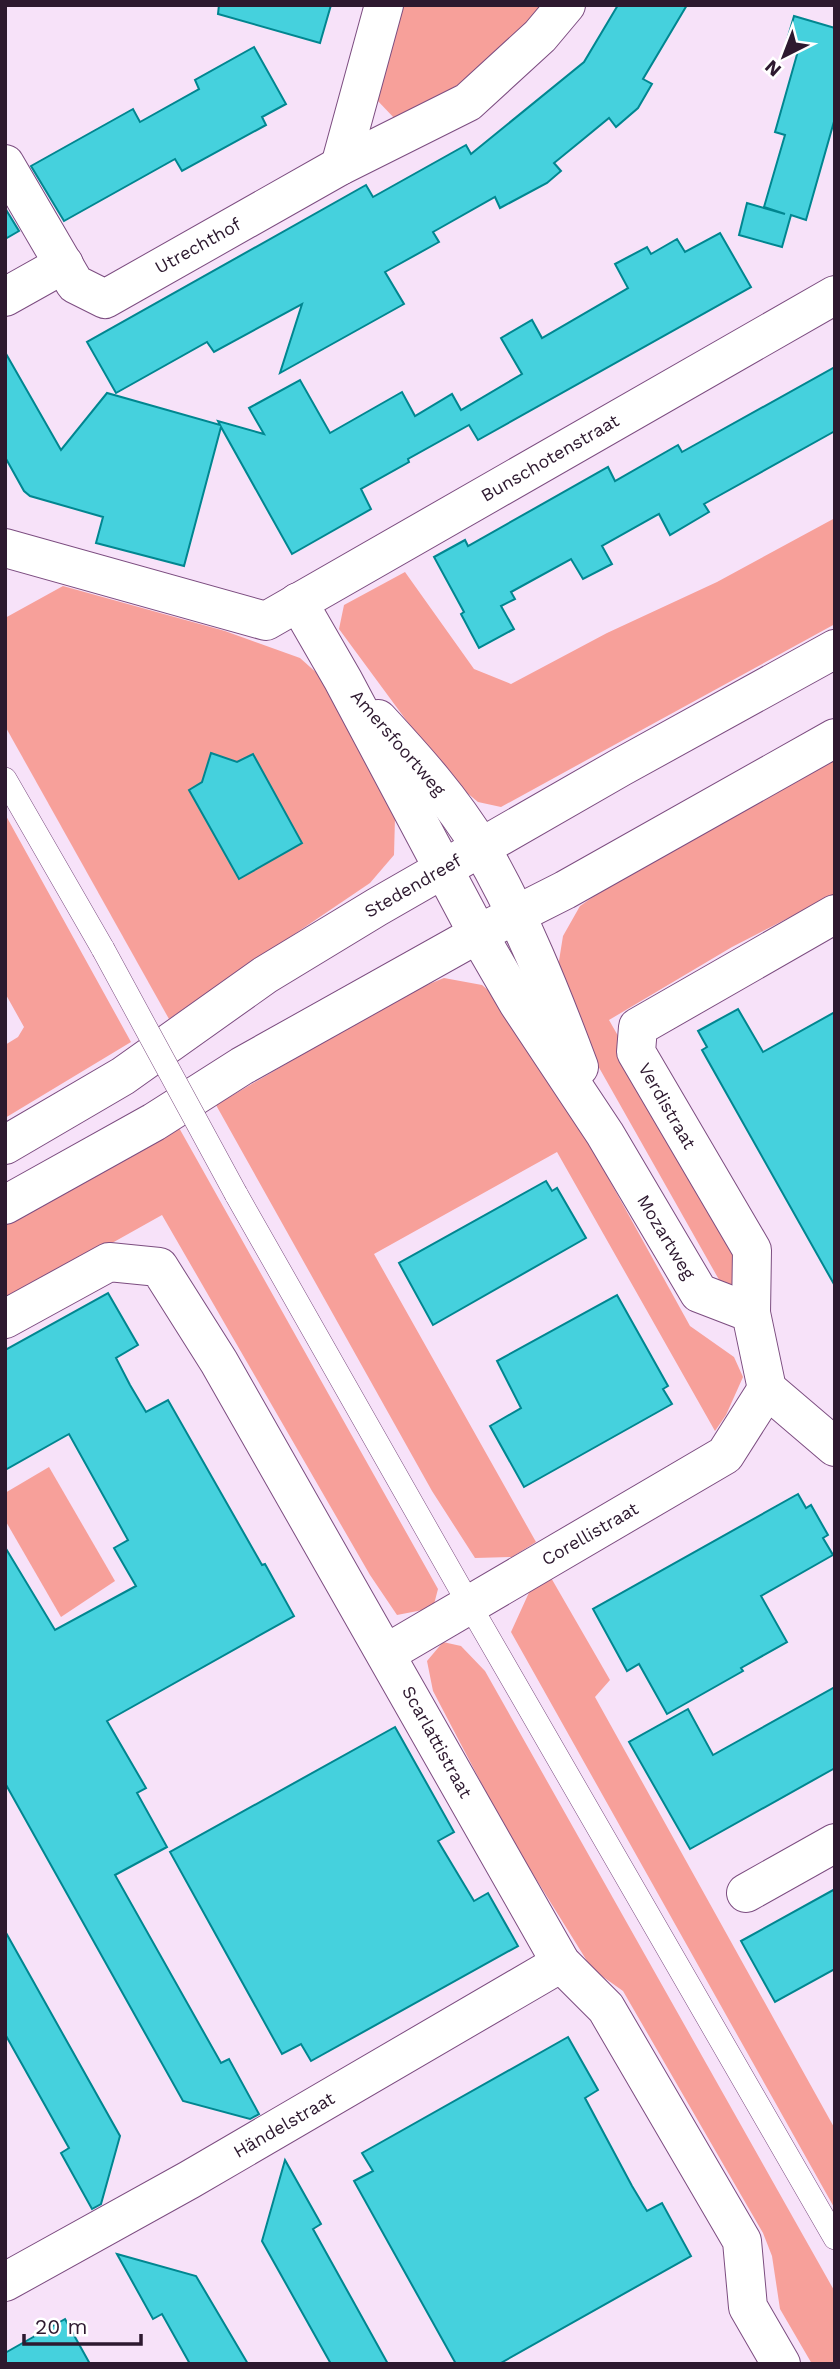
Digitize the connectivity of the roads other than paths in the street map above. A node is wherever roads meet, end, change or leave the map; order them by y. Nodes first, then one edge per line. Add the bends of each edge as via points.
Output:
1 (384, 5) edge
2 (566, 5) edge
3 (5, 164) edge
4 (340, 166) junction
5 (64, 264) junction
6 (835, 295) edge
7 (5, 298) edge
8 (5, 548) edge
9 (298, 602) junction
10 (835, 649) edge
11 (343, 680) junction
12 (835, 738) edge
13 (5, 779) edge
14 (480, 847) junction
15 (444, 868) junction
16 (835, 914) edge
17 (515, 915) junction
18 (478, 934) junction
19 (605, 1134) junction
20 (5, 1144) edge
21 (5, 1205) edge
22 (751, 1313) junction
23 (5, 1319) edge
24 (767, 1389) junction
25 (835, 1447) edge
26 (469, 1604) junction
27 (387, 1653) junction
28 (835, 1843) edge
29 (746, 1893) dead end
30 (561, 1963) junction
31 (835, 2238) edge
32 (5, 2282) edge
33 (781, 2364) edge

1 - 4 street
2 - 4 street, Utrechthof via 540,36 468,102
3 - 5 street
4 - 5 street, Utrechthof via 105,299 75,284
5 - 7 street
6 - 9 street, Bunschotenstraat
8 - 9 street, Bunschotenstraat via 267,621
9 - 11 street, Amersfoortweg
10 - 14 street, Stedendreef
11 - 14 street, Amersfoortweg via 426,771
11 - 15 street, Amersfoortweg
12 - 17 street
13 - 26 lane, bridge
14 - 15 street, Stedendreef
14 - 17 street, Amersfoortweg
15 - 18 street, Mozartweg
15 - 20 street, Stedendreef via 265,975 123,1076
16 - 22 street, Verdistraat via 638,1027 636,1052 752,1250
17 - 18 street
17 - 19 street, Mozartweg via 547,980
18 - 19 street, Mozartweg
18 - 21 street
19 - 22 street, Mozartweg via 699,1293
22 - 24 street
23 - 27 street, Scarlattistraat via 109,1262 159,1267
24 - 25 street
24 - 26 street, Corellistraat via 725,1455
26 - 27 street, Corellistraat
26 - 31 lane
27 - 30 street, Scarlattistraat
28 - 29 street
30 - 32 street, Händelstraat
30 - 33 street, Scarlattistraat via 606,2008 743,2241 748,2307

